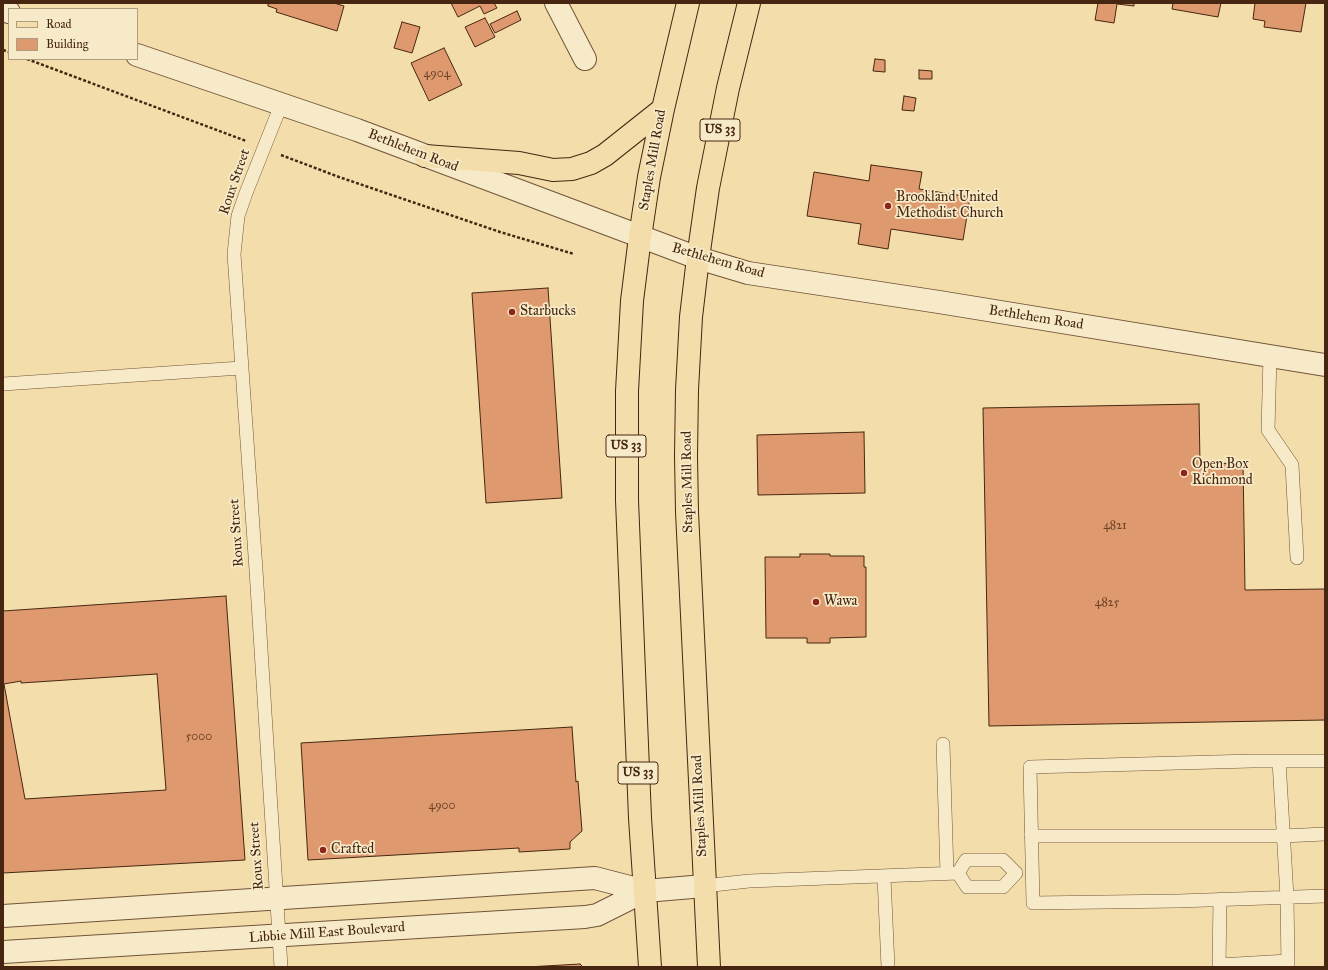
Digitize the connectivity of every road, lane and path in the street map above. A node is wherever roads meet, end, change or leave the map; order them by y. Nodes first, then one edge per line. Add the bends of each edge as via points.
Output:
1 (556, 3) edge
2 (688, 3) edge
3 (750, 3) edge
4 (138, 55) edge
5 (585, 59) dead end
6 (30, 60) edge
7 (281, 105) junction
8 (663, 109) junction
9 (264, 148) junction
10 (425, 156) junction
11 (640, 237) junction
12 (574, 254) dead end
13 (698, 258) junction
14 (1270, 356) junction
15 (1325, 365) edge
16 (241, 368) junction
17 (3, 384) edge
18 (1297, 558) dead end
19 (943, 744) dead end
20 (1280, 761) junction
21 (1325, 761) edge
22 (1325, 834) edge
23 (1031, 836) junction
24 (1283, 836) junction
25 (1016, 872) junction
26 (1032, 872) junction
27 (953, 874) junction
28 (884, 877) junction
29 (704, 886) junction
30 (645, 892) junction
31 (1325, 896) edge
32 (1287, 897) junction
33 (276, 899) junction
34 (1220, 899) junction
35 (3, 916) edge
36 (278, 937) junction
37 (3, 952) edge
38 (1288, 964) edge
39 (1219, 966) edge
40 (281, 967) edge
41 (650, 967) edge
42 (709, 967) edge
43 (888, 967) edge

1 - 5 street
2 - 8 main road, Staples Mill Road / US 33
3 - 13 main road, Staples Mill Road / US 33 via 728,88 708,188
4 - 7 street, Bethlehem Road
6 - 9 path
7 - 9 lane, Roux Street
7 - 10 street, Bethlehem Road
8 - 10 main road via 605,155 572,169 553,170 519,163
8 - 11 main road, Staples Mill Road / US 33
9 - 12 path via 339,177 500,232
9 - 16 lane, Roux Street via 240,210 235,235
10 - 11 street, Bethlehem Road
11 - 13 street, Bethlehem Road
11 - 30 main road, Staples Mill Road / US 33 via 632,301 626,435
13 - 14 street, Bethlehem Road via 748,273
13 - 29 main road, Staples Mill Road / US 33 via 691,317 686,456
14 - 15 street, Bethlehem Road
14 - 18 lane via 1268,430 1292,464
16 - 17 lane
16 - 33 lane, Roux Street
19 - 27 lane
20 - 21 lane
20 - 23 lane via 1030,767
20 - 24 lane
22 - 24 lane
23 - 24 lane
23 - 26 lane
24 - 32 lane
25 - 26 lane
25 - 27 lane via 1003,860 966,860
25 - 27 lane via 1003,887 967,887
26 - 34 lane via 1033,903
27 - 28 lane
28 - 29 lane via 749,881
28 - 43 lane
29 - 30 street, Libbie Mill East Boulevard
29 - 42 main road, Staples Mill Road / US 33
30 - 33 street, Libbie Mill East Boulevard via 594,878
30 - 36 street, Libbie Mill East Boulevard via 597,915 585,917
30 - 41 main road, Staples Mill Road / US 33
31 - 32 lane
32 - 34 lane
32 - 38 lane
33 - 35 street, Libbie Mill East Boulevard
33 - 36 lane, Roux Street
34 - 39 lane
36 - 37 street, Libbie Mill East Boulevard
36 - 40 lane, Roux Street
38 - 39 lane

